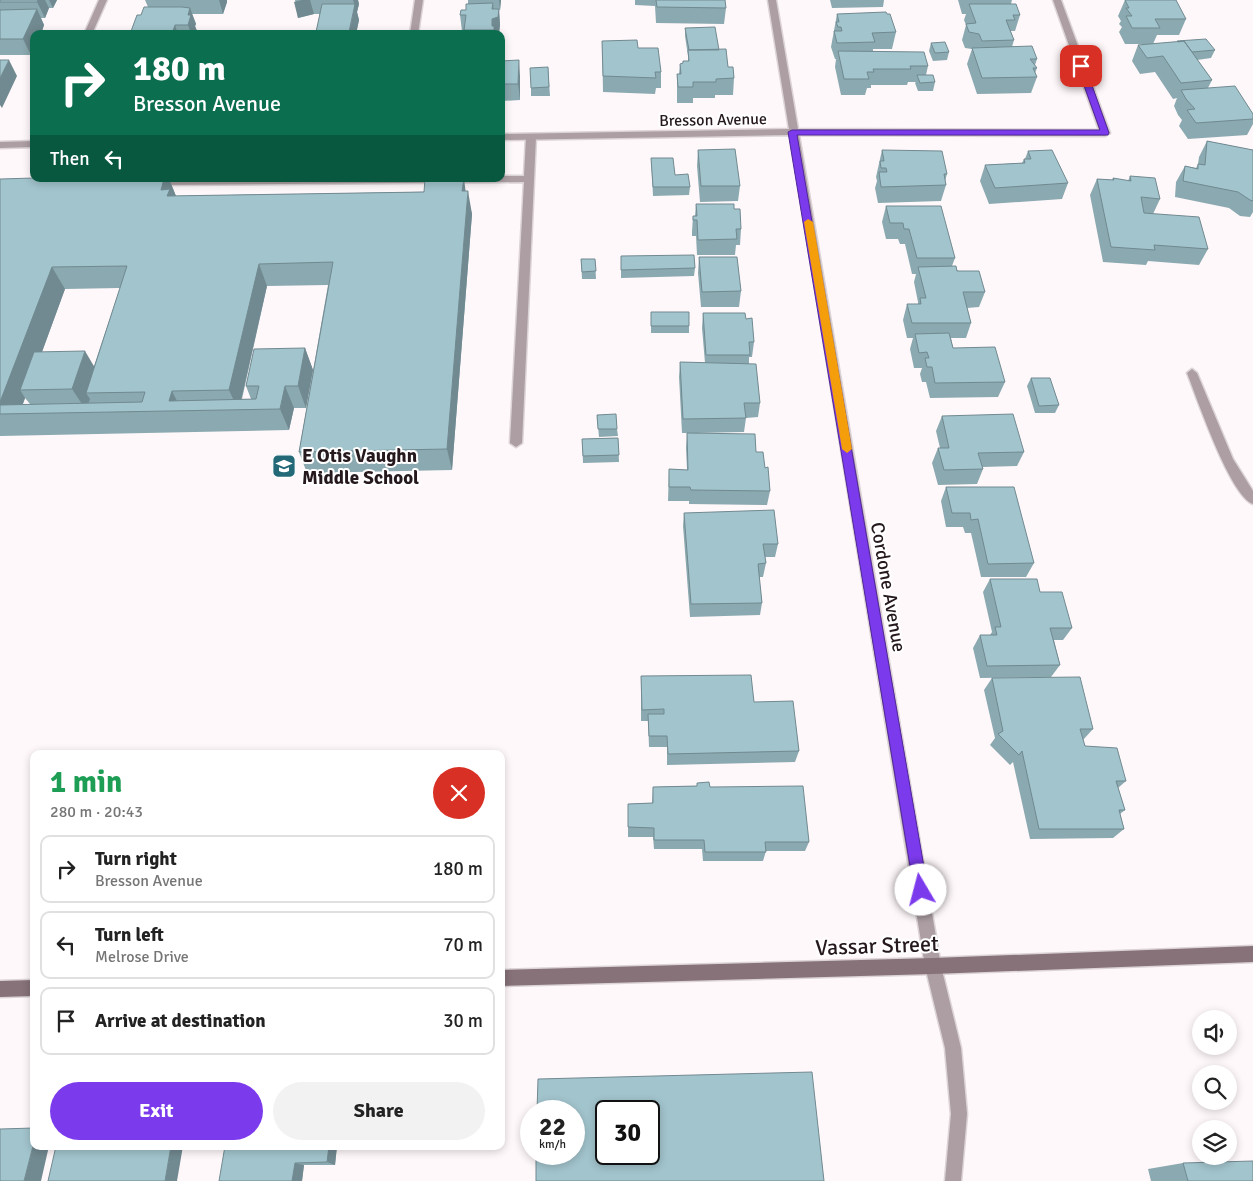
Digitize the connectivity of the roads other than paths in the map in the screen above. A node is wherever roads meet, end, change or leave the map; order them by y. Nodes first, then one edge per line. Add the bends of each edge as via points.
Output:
1 (103, 0) edge
2 (419, 0) edge
3 (772, 0) edge
4 (1057, 0) edge
5 (90, 30) edge
6 (415, 30) edge
7 (792, 132) junction
8 (505, 137) edge
9 (531, 137) junction
10 (30, 144) edge
11 (0, 145) edge
12 (505, 179) edge
13 (529, 179) junction
14 (1192, 373) dead end
15 (516, 443) dead end
16 (1253, 499) edge
17 (1253, 954) edge
18 (933, 966) junction
19 (505, 978) edge
20 (30, 988) edge
21 (0, 989) edge
22 (953, 1181) edge

1 - 5 street
2 - 6 street
3 - 7 street, Cordone Avenue
4 - 7 street, Bresson Avenue via 1105,133
7 - 9 street, Bresson Avenue
7 - 18 street, Cordone Avenue
8 - 9 street, Bresson Avenue
9 - 13 street
10 - 11 street
12 - 13 street
13 - 15 street
14 - 16 street via 1245,493
17 - 18 street, Vassar Street
18 - 19 street, Vassar Street
18 - 22 street, Cordone Avenue via 952,1048 959,1114
20 - 21 street

